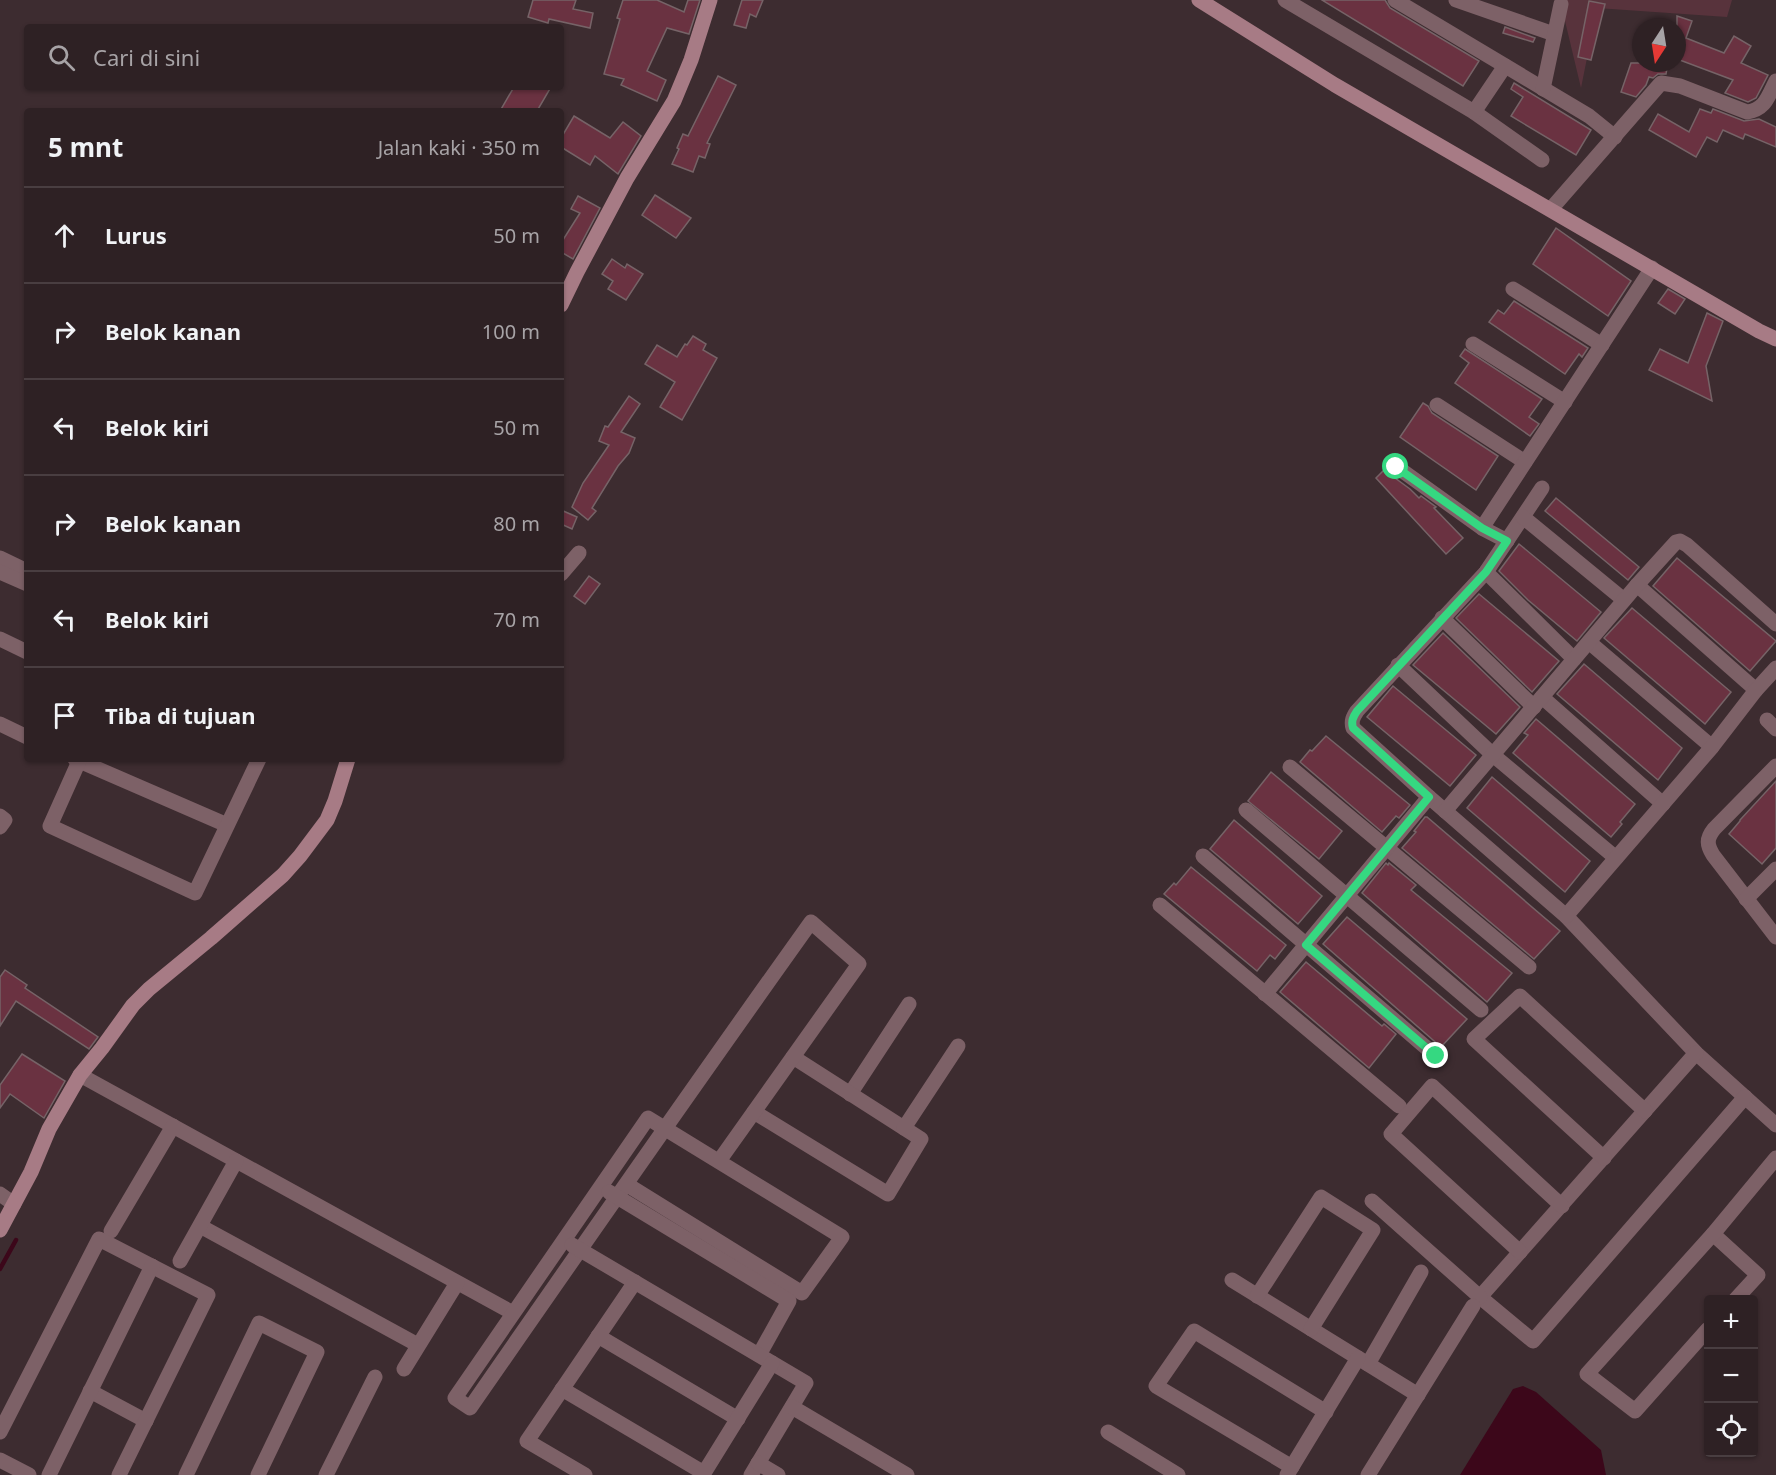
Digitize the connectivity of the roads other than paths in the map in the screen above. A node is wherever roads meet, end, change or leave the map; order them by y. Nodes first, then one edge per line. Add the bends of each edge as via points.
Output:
1 (710, 0) edge
2 (1199, 0) edge
3 (1285, 0) edge
4 (1395, 0) edge
5 (1456, 0) edge
6 (1561, 4) dead end
7 (1554, 34) junction
8 (1504, 66) junction
9 (1776, 81) edge
10 (1543, 89) junction
11 (1474, 112) junction
12 (1615, 137) junction
13 (1542, 160) dead end
14 (1551, 209) junction
15 (1652, 268) junction
16 (1513, 289) dead end
17 (564, 298) edge
18 (1776, 339) edge
19 (1473, 344) dead end
20 (1602, 345) junction
21 (1565, 402) junction
22 (1437, 405) dead end
23 (1526, 462) junction
24 (1396, 467) dead end
25 (1542, 488) dead end
26 (1523, 517) junction
27 (1482, 528) junction
28 (1507, 541) junction
29 (579, 553) dead end
30 (0, 558) edge
31 (24, 570) edge
32 (564, 570) edge
33 (0, 572) edge
34 (1486, 572) junction
35 (24, 583) edge
36 (1637, 585) junction
37 (1624, 600) junction
38 (1442, 618) junction
39 (1776, 624) edge
40 (0, 639) edge
41 (1590, 642) junction
42 (24, 651) edge
43 (1574, 659) junction
44 (1398, 664) junction
45 (1776, 668) edge
46 (1756, 690) junction
47 (1538, 702) junction
48 (0, 724) edge
49 (24, 736) edge
50 (1712, 747) junction
51 (1493, 755) junction
52 (77, 762) edge
53 (83, 762) edge
54 (258, 762) edge
55 (347, 762) edge
56 (1290, 766) dead end
57 (1776, 766) edge
58 (1429, 797) junction
59 (1663, 804) junction
60 (1246, 810) dead end
61 (1445, 811) junction
62 (0, 816) edge
63 (227, 825) junction
64 (0, 827) edge
65 (1387, 848) junction
66 (1203, 856) dead end
67 (1616, 858) junction
68 (1776, 869) edge
69 (1347, 896) junction
70 (1746, 899) junction
71 (1160, 905) dead end
72 (1566, 916) junction
73 (1776, 938) edge
74 (1306, 945) junction
75 (1529, 967) dead end
76 (1265, 994) junction
77 (909, 1004) dead end
78 (1480, 1010) dead end
79 (958, 1046) dead end
80 (1696, 1053) junction
81 (1436, 1056) dead end
82 (793, 1057) junction
83 (80, 1075) junction
84 (850, 1094) junction
85 (1745, 1097) junction
86 (1399, 1106) dead end
87 (1644, 1111) junction
88 (754, 1112) junction
89 (1776, 1125) edge
90 (173, 1126) junction
91 (664, 1128) junction
92 (904, 1128) junction
93 (1604, 1158) junction
94 (1776, 1158) edge
95 (237, 1161) junction
96 (719, 1161) junction
97 (601, 1187) junction
98 (621, 1190) junction
99 (0, 1194) edge
100 (1372, 1201) dead end
101 (14, 1204) junction
102 (1562, 1206) junction
103 (200, 1226) junction
104 (0, 1230) edge
105 (111, 1231) dead end
106 (1713, 1234) junction
107 (564, 1240) junction
108 (580, 1250) junction
109 (1520, 1252) junction
110 (180, 1261) dead end
111 (152, 1266) junction
112 (1421, 1272) dead end
113 (1232, 1280) dead end
114 (457, 1282) junction
115 (635, 1282) junction
116 (1739, 1295) edge
117 (1257, 1296) junction
118 (1476, 1302) junction
119 (513, 1313) junction
120 (1311, 1329) junction
121 (1704, 1333) edge
122 (598, 1336) junction
123 (418, 1345) junction
124 (765, 1359) junction
125 (1363, 1361) junction
126 (404, 1369) dead end
127 (375, 1377) dead end
128 (562, 1389) junction
129 (90, 1391) junction
130 (1418, 1395) junction
131 (792, 1407) junction
132 (1326, 1412) junction
133 (738, 1419) junction
134 (146, 1421) junction
135 (0, 1432) edge
136 (1108, 1432) dead end
137 (0, 1460) edge
138 (755, 1469) edge
139 (1290, 1471) edge
140 (29, 1475) edge
141 (49, 1475) edge
142 (119, 1475) edge
143 (186, 1475) edge
144 (258, 1475) edge
145 (326, 1475) edge
146 (585, 1475) edge
147 (778, 1475) edge
148 (907, 1475) edge
149 (1178, 1475) edge
150 (1368, 1475) edge

1 - 17 street via 674,101 627,178
2 - 14 street via 1335,85
3 - 11 street
4 - 8 street
5 - 7 street
6 - 7 street
7 - 10 street
8 - 10 street
8 - 11 street
9 - 12 street via 1762,106 1747,112 1680,86 1661,83
10 - 12 street via 1589,116
11 - 13 street
12 - 14 street
14 - 15 street
15 - 18 street
15 - 20 street
16 - 20 street
19 - 21 street
20 - 21 street
21 - 23 street
22 - 23 street
23 - 27 street
24 - 27 street
25 - 26 street
26 - 28 street
26 - 37 street
27 - 28 street
28 - 34 street
29 - 32 street
30 - 31 street
33 - 35 street
34 - 38 street
34 - 43 street
36 - 37 street
36 - 39 street via 1680,541
36 - 46 street
37 - 41 street
38 - 44 street
38 - 47 street
40 - 42 street
41 - 43 street
41 - 50 street
43 - 47 street
44 - 51 street
44 - 58 street via 1357,711 1353,728
45 - 46 street
46 - 50 street
47 - 51 street
47 - 59 street
48 - 49 street
50 - 59 street
51 - 61 street
51 - 67 street
52 - 63 street via 50,826 195,893
53 - 63 street
54 - 63 street
55 - 83 street via 327,820 300,856 283,875 149,989
56 - 65 street
57 - 70 street via 1709,836 1713,855
58 - 61 street
58 - 65 street
59 - 67 street
60 - 69 street
61 - 72 street
62 - 64 street via 5,820
65 - 69 street
65 - 75 street
66 - 74 street
67 - 72 street
68 - 70 street
69 - 74 street
69 - 78 street
70 - 73 street
71 - 76 street
72 - 80 street
74 - 76 street
74 - 81 street
76 - 86 street
77 - 84 street
79 - 92 street
80 - 85 street
80 - 87 street
82 - 84 street
82 - 88 street
82 - 91 street via 859,964 811,922
83 - 90 street
83 - 101 street
84 - 92 street
85 - 89 street
85 - 118 street via 1533,1341
87 - 93 street
87 - 93 street via 1520,996 1474,1039
88 - 92 street via 888,1194 921,1139
88 - 96 street
90 - 95 street
90 - 105 street
91 - 96 street
91 - 97 street via 648,1118
91 - 98 street
93 - 102 street
94 - 106 street
95 - 103 street
95 - 114 street
96 - 98 street via 842,1237 802,1293
97 - 98 street
97 - 107 street
98 - 108 street
98 - 124 street via 789,1301
99 - 101 street
100 - 118 street
101 - 104 street
102 - 109 street
102 - 109 street via 1432,1086 1390,1134
103 - 110 street
103 - 123 street
106 - 116 street via 1758,1275
106 - 121 street via 1587,1374 1635,1411
107 - 108 street
107 - 119 street
108 - 115 street
108 - 119 street via 470,1408 455,1398
109 - 118 street
111 - 129 street
111 - 134 street via 208,1295
111 - 135 street via 99,1239
112 - 125 street
113 - 117 street
114 - 119 street
114 - 123 street
115 - 122 street
115 - 124 street
117 - 120 street
117 - 120 street via 1321,1197 1372,1230
118 - 130 street
120 - 125 street
122 - 128 street
122 - 133 street
123 - 126 street
124 - 131 street via 806,1383
124 - 133 street
125 - 130 street
125 - 132 street
127 - 145 street
128 - 133 street via 704,1473
128 - 146 street via 528,1441
129 - 134 street
129 - 141 street
130 - 150 street
131 - 138 street
131 - 148 street
132 - 139 street
132 - 139 street via 1194,1331 1156,1386
134 - 142 street
136 - 149 street
137 - 140 street
138 - 147 street
143 - 144 street via 259,1323 317,1352

